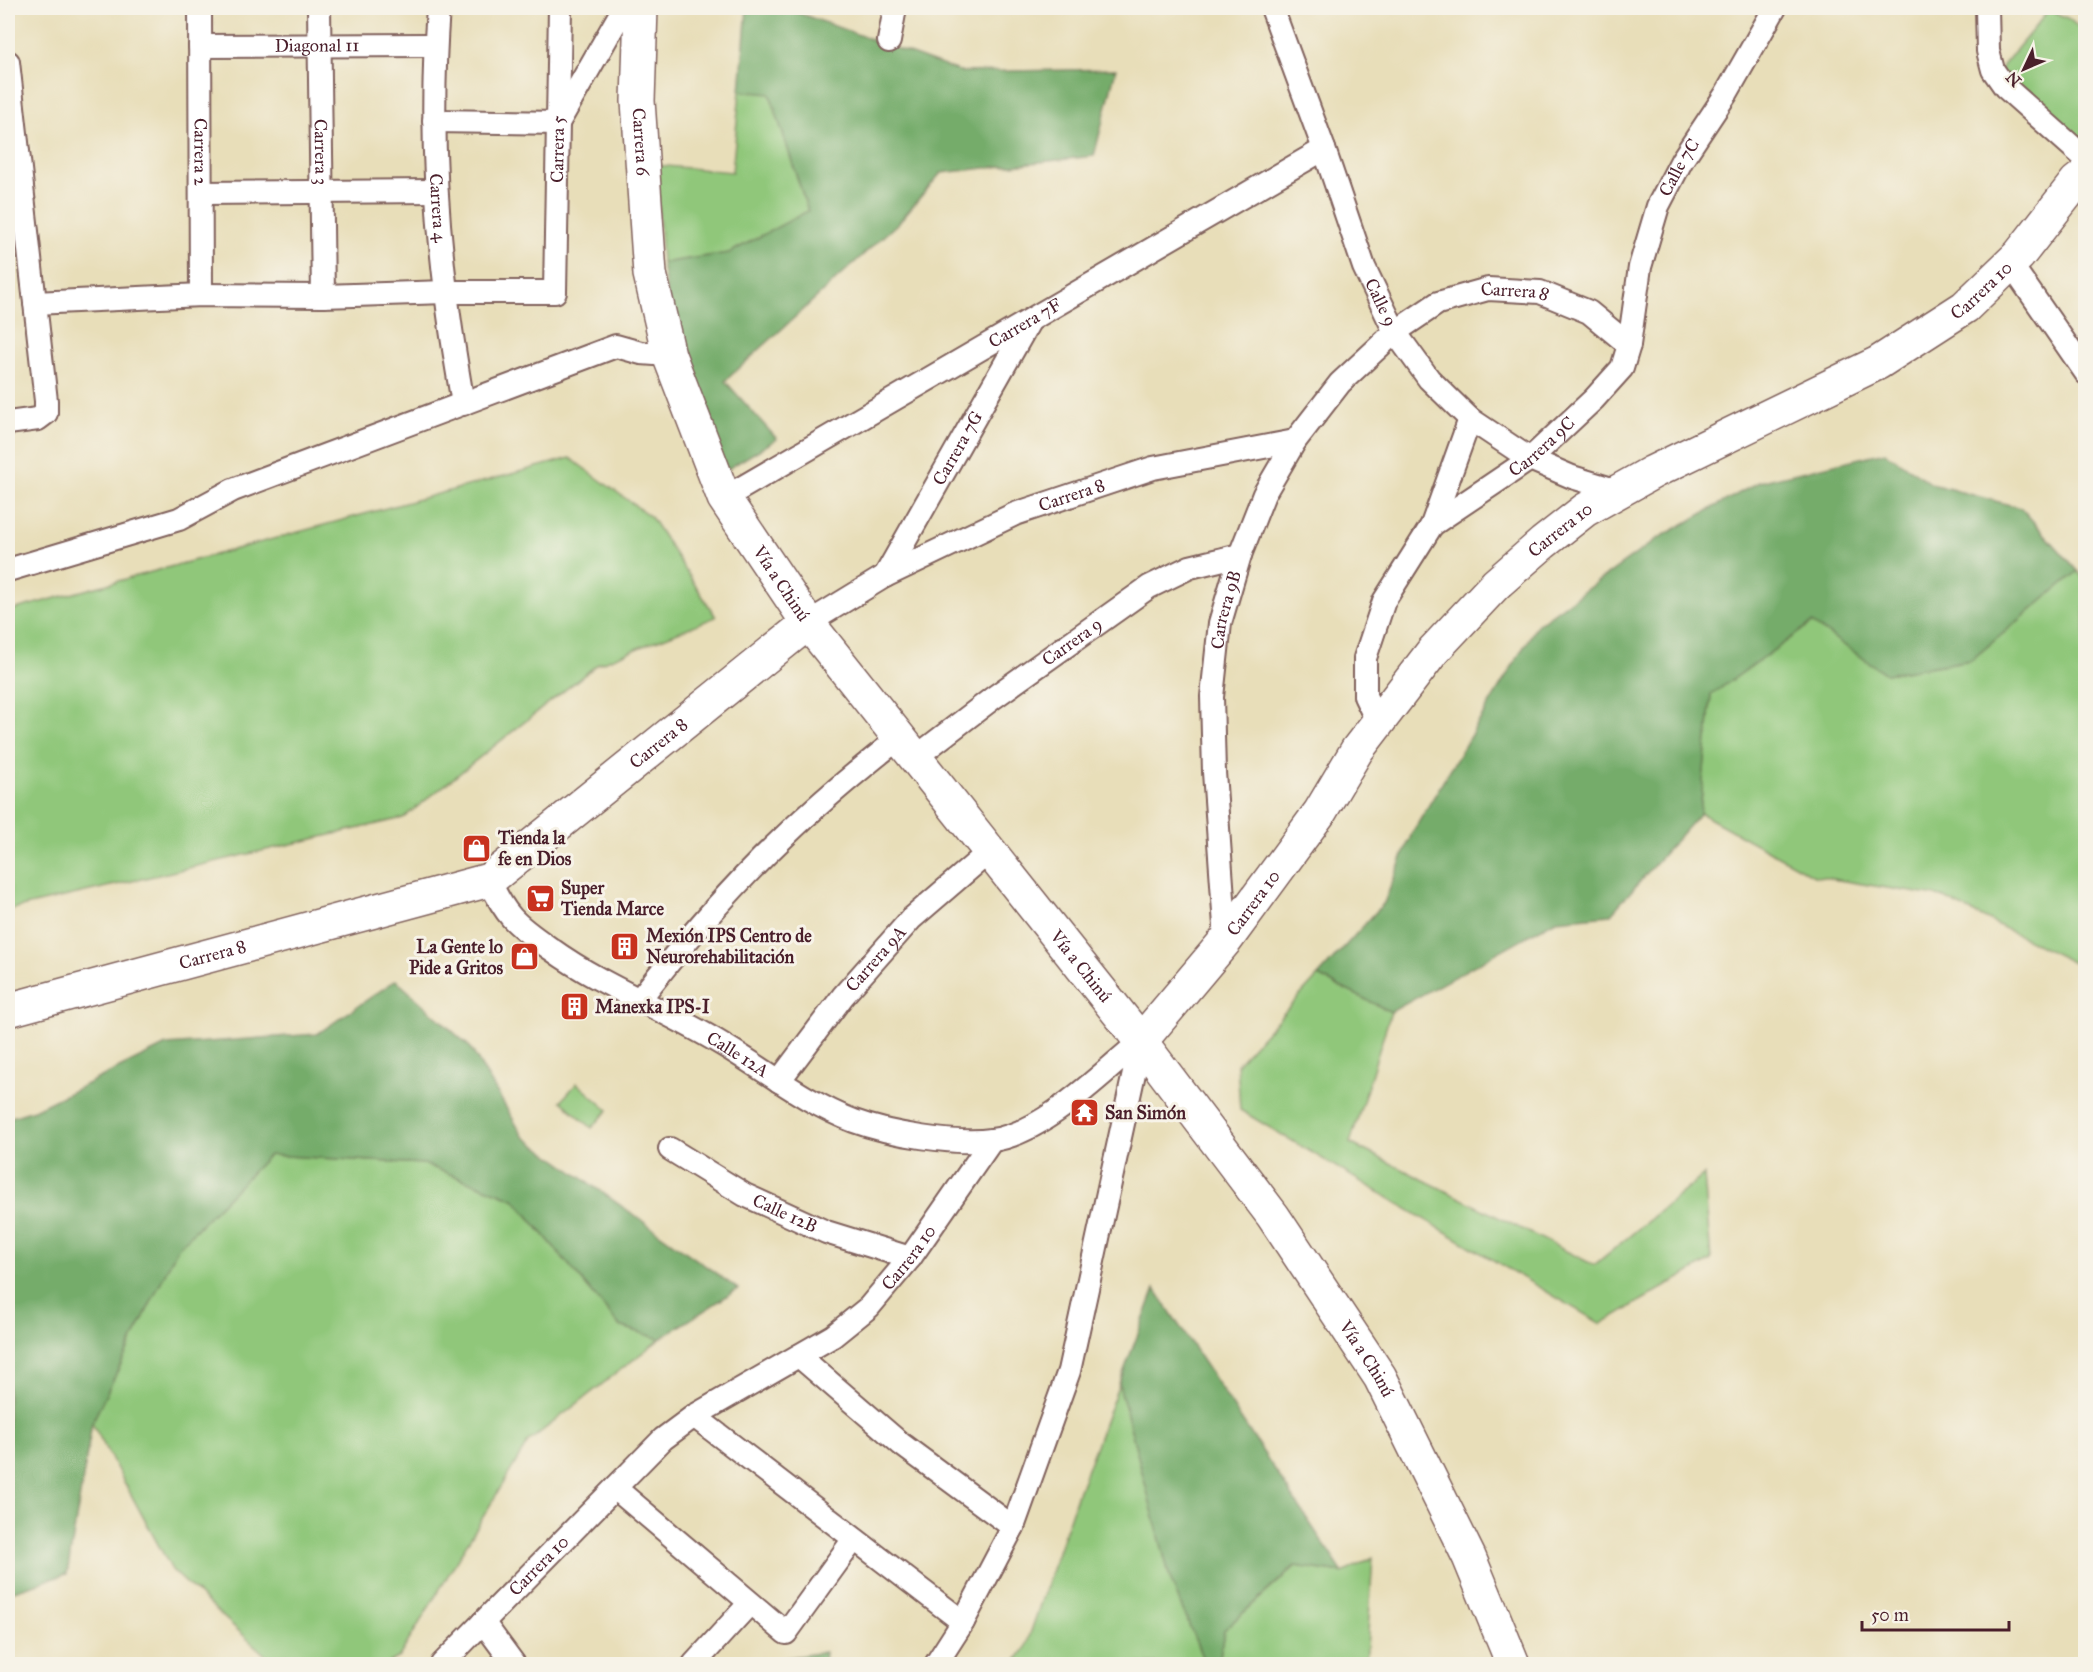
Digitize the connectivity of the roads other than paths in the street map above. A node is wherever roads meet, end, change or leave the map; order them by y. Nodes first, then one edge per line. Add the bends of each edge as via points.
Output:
1 (200, 8) edge
2 (319, 8) edge
3 (438, 8) edge
4 (560, 8) edge
5 (628, 8) edge
6 (641, 8) edge
7 (895, 8) edge
8 (1272, 8) edge
9 (1775, 8) edge
10 (1987, 8) edge
11 (889, 41) dead end
12 (319, 45) junction
13 (435, 45) junction
14 (200, 46) junction
15 (8, 62) edge
16 (434, 121) junction
17 (558, 123) junction
18 (1324, 149) junction
19 (2085, 159) edge
20 (2085, 174) edge
21 (436, 190) junction
22 (321, 192) junction
23 (201, 193) junction
24 (2010, 263) junction
25 (650, 274) joint
26 (446, 292) junction
27 (201, 295) junction
28 (323, 296) junction
29 (35, 303) junction
30 (1030, 320) junction
31 (1395, 332) junction
32 (1629, 345) junction
33 (669, 355) junction
34 (2085, 373) edge
35 (464, 404) junction
36 (1470, 419) junction
37 (8, 423) edge
38 (1295, 441) junction
39 (1530, 459) junction
40 (1618, 490) junction
41 (724, 498) junction
42 (1432, 525) junction
43 (1240, 555) junction
44 (8, 570) edge
45 (885, 576) junction
46 (808, 623) junction
47 (1378, 723) junction
48 (908, 747) junction
49 (990, 851) junction
50 (489, 880) junction
51 (1226, 940) junction
52 (639, 1000) junction
53 (8, 1010) edge
54 (1141, 1041) junction
55 (778, 1081) junction
56 (992, 1140) junction
57 (670, 1149) dead end
58 (910, 1258) junction
59 (799, 1356) junction
60 (694, 1416) junction
61 (615, 1488) junction
62 (1013, 1527) junction
63 (854, 1539) junction
64 (750, 1603) junction
65 (483, 1622) junction
66 (963, 1622) junction
67 (442, 1665) edge
68 (514, 1665) edge
69 (694, 1665) edge
70 (936, 1665) edge
71 (1513, 1665) edge

1 - 14 street, Carrera 2
2 - 12 street, Carrera 3
3 - 13 street, Carrera 4
4 - 17 street, Carrera 5
5 - 17 street via 618,18
6 - 25 street, Carrera 6 via 638,101
7 - 11 street
8 - 18 street, Calle 9
9 - 32 street, Calle 7C via 1658,206 1640,267
10 - 19 street via 1988,51 1995,74
12 - 13 street, Diagonal 11
12 - 14 street, Diagonal 11
12 - 22 street, Carrera 3
13 - 16 street, Carrera 4
14 - 23 street, Carrera 2
15 - 29 street
16 - 17 street
16 - 21 street, Carrera 4
17 - 26 street, Carrera 5 via 555,292
18 - 30 street, Carrera 7F
18 - 31 street, Calle 9 via 1364,267
20 - 24 street, Carrera 10
21 - 22 street
21 - 26 street, Carrera 4
22 - 23 street
22 - 28 street, Carrera 3
23 - 27 street, Carrera 2
24 - 34 street
24 - 40 street, Carrera 10 via 1965,307 1878,363
25 - 33 street, Vía a Chinú
26 - 28 street
26 - 35 street, Carrera 4
27 - 28 street
27 - 29 street
29 - 37 street via 46,413
30 - 41 street, Carrera 7F
30 - 45 street, Carrera 7G
31 - 32 street, Carrera 8 via 1438,303 1488,289 1509,290 1540,292 1589,312
31 - 36 street, Calle 9 via 1429,379
31 - 38 street, Carrera 9B via 1340,383
32 - 39 street, Carrera 9C via 1622,368
33 - 35 street via 616,346
33 - 41 street, Vía a Chinú
35 - 44 street via 233,490 179,519
36 - 39 street, Calle 9
36 - 42 street, Carrera 9C
38 - 43 street, Carrera 9B via 1264,494
38 - 45 street, Carrera 8 via 1142,471 1015,514
39 - 40 street, Calle 9 via 1572,477
39 - 42 street, Carrera 9C
40 - 47 street, Carrera 10 via 1585,510 1496,584 1433,651
41 - 46 street, Vía a Chinú
42 - 47 street, Carrera 9C via 1384,601 1365,658 1365,696
43 - 48 street, Carrera 9 via 1190,567 1149,587 1002,691
43 - 51 street, Carrera 9B via 1220,623 1212,697
45 - 46 street, Carrera 8
46 - 48 street, Vía a Chinú
46 - 50 street, Carrera 8
47 - 51 street, Carrera 10 via 1320,812
48 - 49 street, Vía a Chinú
48 - 52 street, Carrera 9 via 838,788 784,837 691,935
49 - 54 street, Vía a Chinú
49 - 55 street, Carrera 9A via 911,919 843,996
50 - 52 street, Calle 12A via 513,919 534,936 569,962
50 - 53 street, Carrera 8
51 - 54 street, Carrera 10
52 - 55 street, Calle 12A via 724,1045
54 - 56 street, Carrera 10 via 1039,1123 1018,1134
54 - 62 street via 1069,1371
54 - 71 street, Vía a Chinú via 1272,1216 1380,1377 1469,1557
55 - 56 street, Calle 12A via 836,1113 873,1127 911,1136
56 - 58 street, Carrera 10
57 - 58 street, Calle 12B via 745,1195 786,1214 826,1232
58 - 59 street, Carrera 10 via 869,1307 833,1336
59 - 60 street, Carrera 10
59 - 62 street via 901,1444
60 - 61 street, Carrera 10 via 663,1439
60 - 63 street
61 - 64 street
61 - 65 street, Carrera 10
62 - 66 street
63 - 64 street via 786,1633
63 - 66 street
64 - 69 street
65 - 67 street, Carrera 10
65 - 68 street
66 - 70 street

